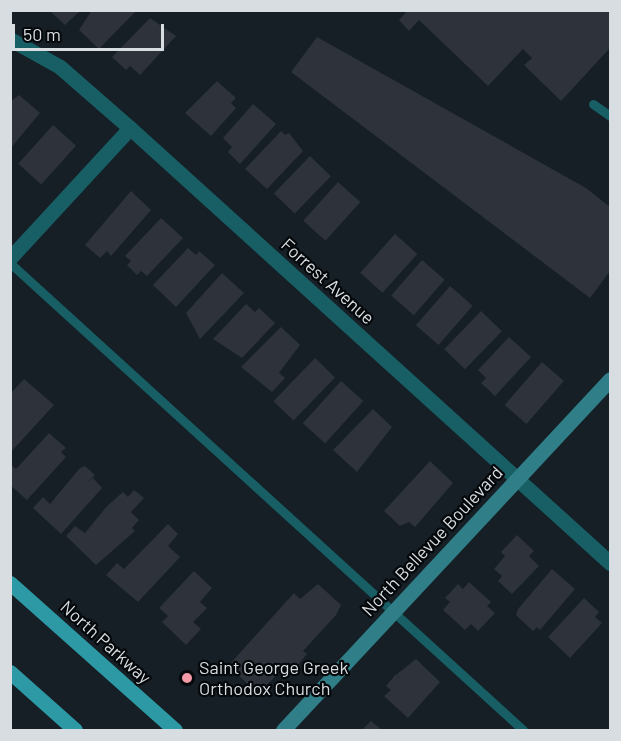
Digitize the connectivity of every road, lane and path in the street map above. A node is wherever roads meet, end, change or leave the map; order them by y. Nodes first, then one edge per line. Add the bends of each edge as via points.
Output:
1 (10, 39) edge
2 (593, 104) dead end
3 (610, 116) edge
4 (130, 128) junction
5 (10, 258) edge
6 (10, 263) edge
7 (610, 380) edge
8 (517, 479) junction
9 (610, 563) edge
10 (10, 583) edge
11 (393, 612) junction
12 (10, 672) edge
13 (75, 730) edge
14 (175, 730) edge
15 (283, 730) edge
16 (523, 730) edge

1 - 4 street, Forrest Avenue via 60,68
2 - 3 lane
4 - 5 street
4 - 8 street, Forrest Avenue
6 - 11 lane
7 - 8 street, North Bellevue Boulevard
8 - 9 street, Forrest Avenue
8 - 11 street, North Bellevue Boulevard
10 - 14 main road, North Parkway
11 - 15 street, North Bellevue Boulevard
11 - 16 lane
12 - 13 main road

